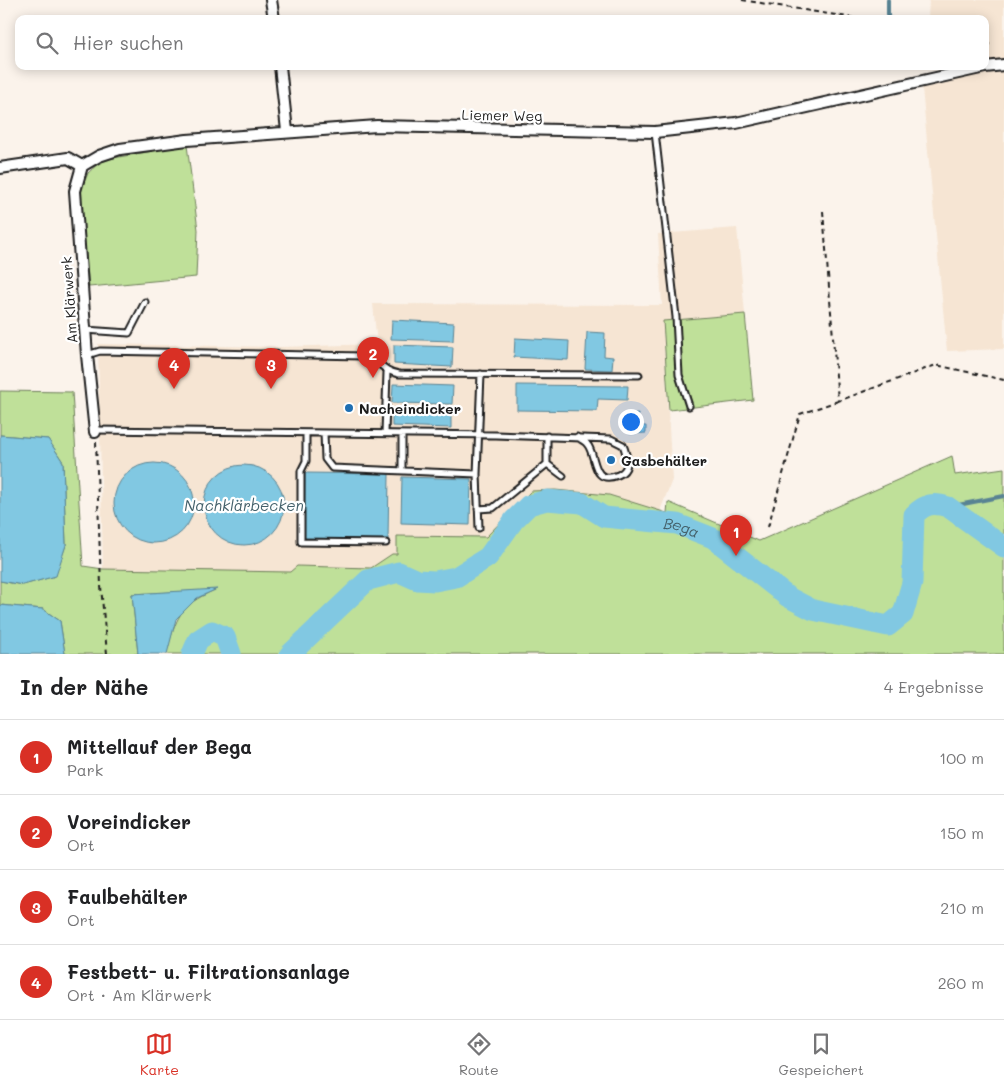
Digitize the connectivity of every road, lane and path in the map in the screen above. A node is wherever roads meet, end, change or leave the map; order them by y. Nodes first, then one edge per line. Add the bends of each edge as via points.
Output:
1 (271, 0) edge
2 (742, 0) edge
3 (273, 15) edge
4 (835, 15) edge
5 (989, 44) edge
6 (992, 45) dead end
7 (1004, 65) edge
8 (989, 67) edge
9 (280, 70) edge
10 (972, 70) edge
11 (287, 131) junction
12 (655, 132) junction
13 (82, 166) junction
14 (0, 168) edge
15 (822, 211) dead end
16 (145, 302) dead end
17 (85, 330) junction
18 (87, 355) junction
19 (387, 372) junction
20 (481, 374) junction
21 (639, 375) dead end
22 (1004, 380) edge
23 (838, 400) junction
24 (689, 406) dead end
25 (95, 431) junction
26 (306, 433) junction
27 (324, 433) junction
28 (385, 433) junction
29 (402, 434) junction
30 (477, 435) junction
31 (548, 436) junction
32 (577, 437) junction
33 (547, 464) junction
34 (402, 471) junction
35 (477, 474) junction
36 (563, 476) dead end
37 (478, 510) junction
38 (768, 527) dead end
39 (479, 528) dead end
40 (386, 542) dead end
41 (107, 654) edge

1 - 3 street
2 - 4 path
5 - 6 path
7 - 8 street, Liemer Weg
9 - 11 street
10 - 12 street, Liemer Weg via 736,123
11 - 12 street, Liemer Weg via 377,126
11 - 13 street, Liemer Weg via 120,149 98,156
12 - 24 lane via 676,317 679,375
13 - 14 street via 68,158
13 - 17 street, Am Klärwerk via 74,190
15 - 23 path
16 - 17 lane via 129,333
17 - 18 street, Am Klärwerk
18 - 19 lane via 100,351 363,356 373,358
18 - 25 street, Am Klärwerk
19 - 20 lane
19 - 28 lane
20 - 21 lane
20 - 30 lane
22 - 23 path via 936,365
23 - 38 path via 800,414
25 - 26 lane
25 - 41 path
26 - 27 lane
26 - 40 lane via 306,461 301,471 301,542
27 - 28 lane
27 - 34 lane via 324,459 332,468
28 - 29 lane
29 - 30 lane
29 - 34 lane
30 - 31 lane
30 - 35 lane
31 - 32 lane
31 - 33 lane
32 - 32 lane via 611,440 623,445 627,455 622,474 603,476 594,467 587,444
33 - 36 lane
33 - 37 lane via 493,508
34 - 35 lane
35 - 37 lane
37 - 39 lane

